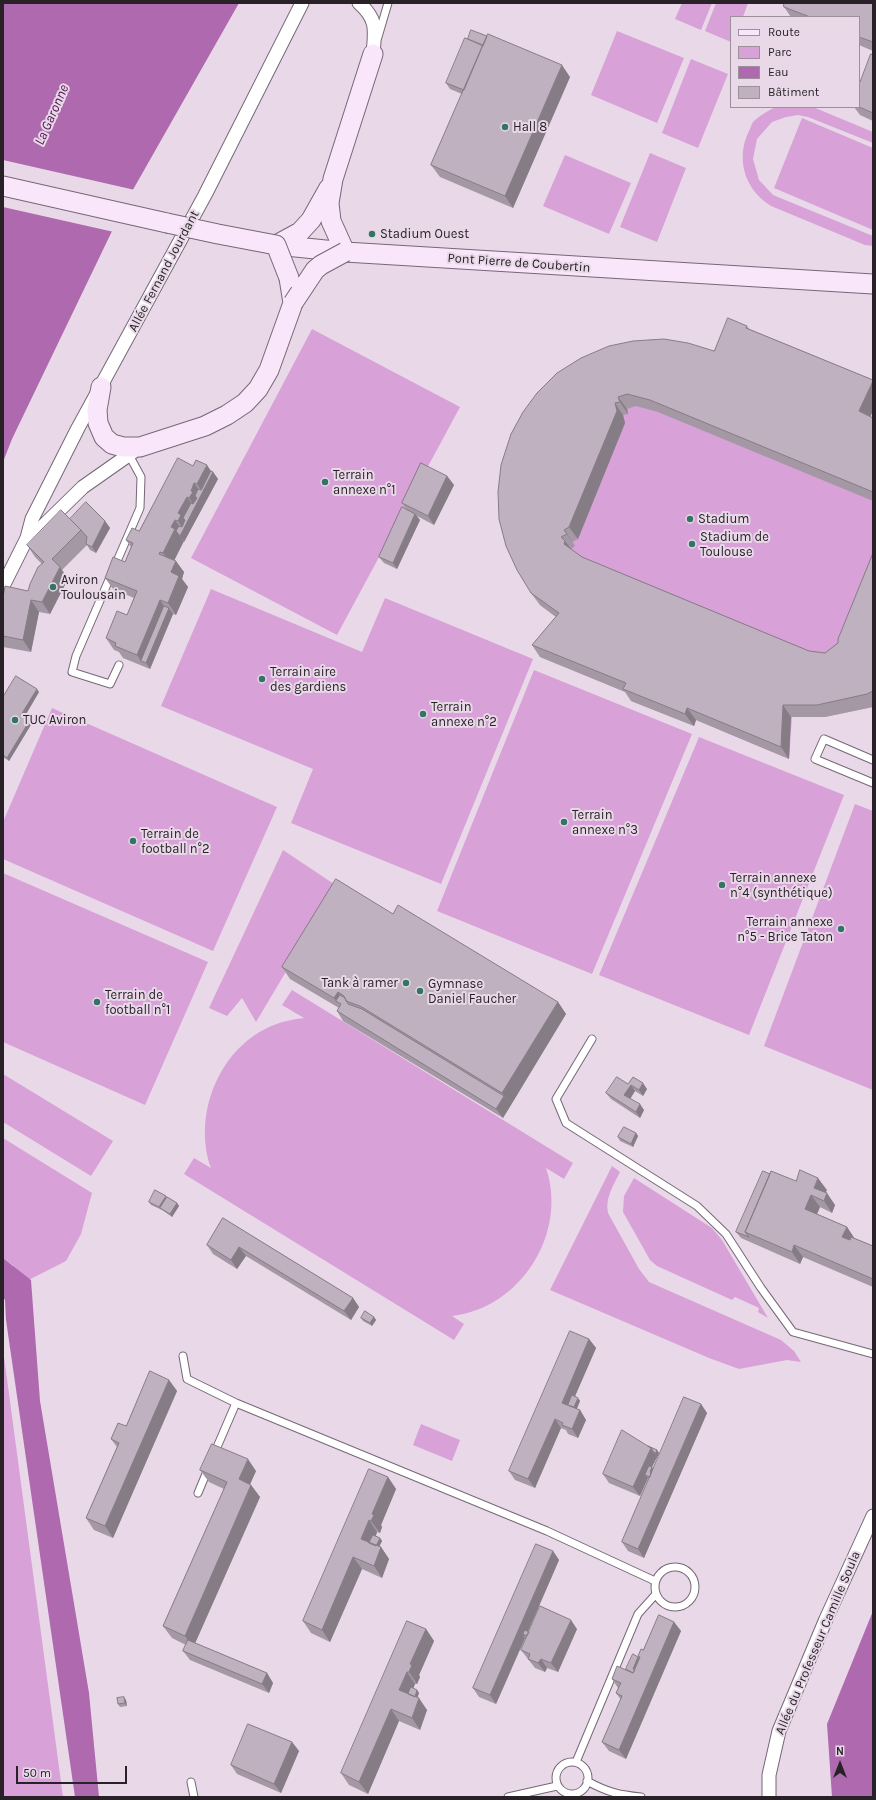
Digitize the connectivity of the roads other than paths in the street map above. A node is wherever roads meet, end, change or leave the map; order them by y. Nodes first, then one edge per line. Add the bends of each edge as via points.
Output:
1 (302, 3) edge
2 (359, 3) edge
3 (388, 3) edge
4 (374, 54) junction
5 (333, 179) junction
6 (3, 186) edge
7 (186, 232) junction
8 (276, 245) junction
9 (349, 254) junction
10 (873, 284) edge
11 (293, 302) junction
12 (101, 387) junction
13 (135, 451) junction
14 (27, 538) junction
15 (3, 586) edge
16 (119, 665) dead end
17 (873, 760) edge
18 (873, 783) edge
19 (592, 1039) dead end
20 (873, 1354) edge
21 (183, 1356) dead end
22 (236, 1403) junction
23 (198, 1493) dead end
24 (873, 1516) edge
25 (656, 1581) junction
26 (656, 1594) junction
27 (576, 1762) junction
28 (587, 1781) junction
29 (191, 1782) dead end
30 (557, 1786) junction
31 (194, 1797) edge
32 (508, 1797) edge
33 (641, 1797) edge
34 (769, 1797) edge

1 - 7 street, Allée Fernand Jourdant
2 - 4 street via 369,12 375,29
3 - 4 lane
4 - 5 main road
5 - 8 main road via 311,220 300,232
5 - 9 main road via 329,203 331,221
6 - 8 main road, Pont Pierre de Coubertin, bridge
7 - 9 lane via 288,253
7 - 12 street, Allée Fernand Jourdant
8 - 9 main road, Pont Pierre de Coubertin
8 - 11 main road, bridge via 289,278
9 - 10 main road, Pont Pierre de Coubertin
9 - 11 main road, bridge via 318,268
11 - 13 main road via 269,370 245,403 205,426
12 - 13 main road via 98,423 104,437 112,444
12 - 14 street, Allée Fernand Jourdant via 32,519
13 - 14 street, Allée Fernand Jourdant via 83,487 39,530
13 - 16 lane via 141,477 140,508 76,656 72,672 110,684
14 - 15 street, Allée Fernand Jourdant
17 - 18 lane via 824,739 816,760
19 - 20 lane via 556,1099 566,1123 697,1206 726,1234 793,1332
21 - 22 lane via 188,1379
22 - 23 lane
22 - 25 lane via 547,1532
24 - 34 street, Allée du Professeur Camille Soula via 779,1731 769,1775
25 - 26 lane
25 - 26 lane via 662,1571 674,1567 682,1568 693,1579 694,1586 692,1596 679,1606 665,1604
26 - 27 lane via 638,1614
27 - 28 lane via 584,1767 588,1776
27 - 30 lane via 560,1766 556,1775
28 - 30 lane via 582,1791 571,1794
28 - 33 lane via 607,1792
29 - 31 lane
30 - 32 lane

